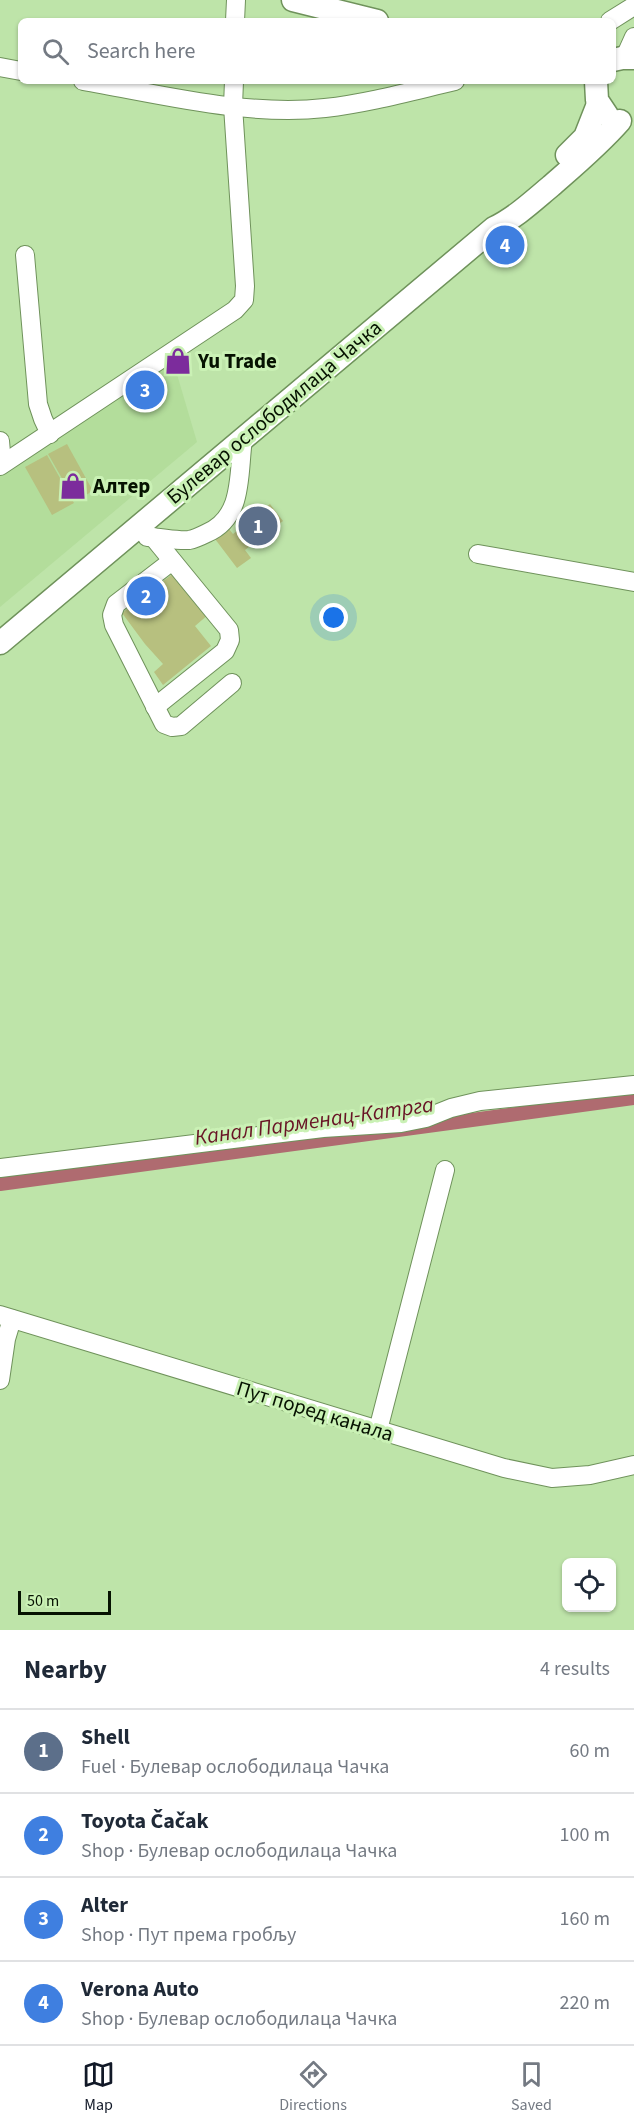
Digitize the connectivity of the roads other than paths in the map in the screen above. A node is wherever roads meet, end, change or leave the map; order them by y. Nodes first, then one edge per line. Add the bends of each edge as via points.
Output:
1 (236, 0) edge
2 (293, 0) edge
3 (634, 6) edge
4 (235, 18) edge
5 (365, 18) edge
6 (615, 18) edge
7 (0, 67) edge
8 (18, 70) edge
9 (101, 84) edge
10 (234, 84) edge
11 (443, 84) edge
12 (594, 88) edge
13 (233, 106) junction
14 (627, 121) edge
15 (494, 228) junction
16 (25, 255) dead end
17 (50, 434) junction
18 (243, 439) junction
19 (0, 441) edge
20 (1, 465) edge
21 (126, 537) junction
22 (153, 537) junction
23 (478, 554) dead end
24 (172, 561) junction
25 (634, 582) edge
26 (0, 643) edge
27 (232, 683) dead end
28 (155, 707) junction
29 (634, 1085) edge
30 (0, 1168) edge
31 (446, 1170) dead end
32 (6, 1317) edge
33 (0, 1380) edge
34 (378, 1430) junction
35 (634, 1466) edge

1 - 4 street
2 - 5 main road
3 - 6 street
7 - 8 street
9 - 13 street
10 - 13 street
11 - 13 street via 323,108
12 - 14 main road via 609,116
12 - 15 main road, Булевар ослободилаца Чачка via 582,141 501,215
13 - 17 street via 244,300 235,310
14 - 15 main road, Булевар ослободилаца Чачка via 507,222
15 - 18 main road, Булевар ослободилаца Чачка
16 - 17 street via 38,404
17 - 20 street
18 - 21 main road, Булевар ослободилаца Чачка
18 - 22 street via 234,508 225,522 193,540
19 - 20 street
21 - 22 street
21 - 26 main road, Булевар ослободилаца Чачка
22 - 24 street
23 - 25 street
24 - 28 street via 116,604 112,615
24 - 28 street via 229,630 230,640 225,651
27 - 28 street via 181,726 164,724
29 - 30 street via 480,1101 400,1123 323,1128
31 - 34 street
32 - 33 street
32 - 34 street, Пут поред канала
34 - 35 street, Пут поред канала via 504,1468 552,1478

